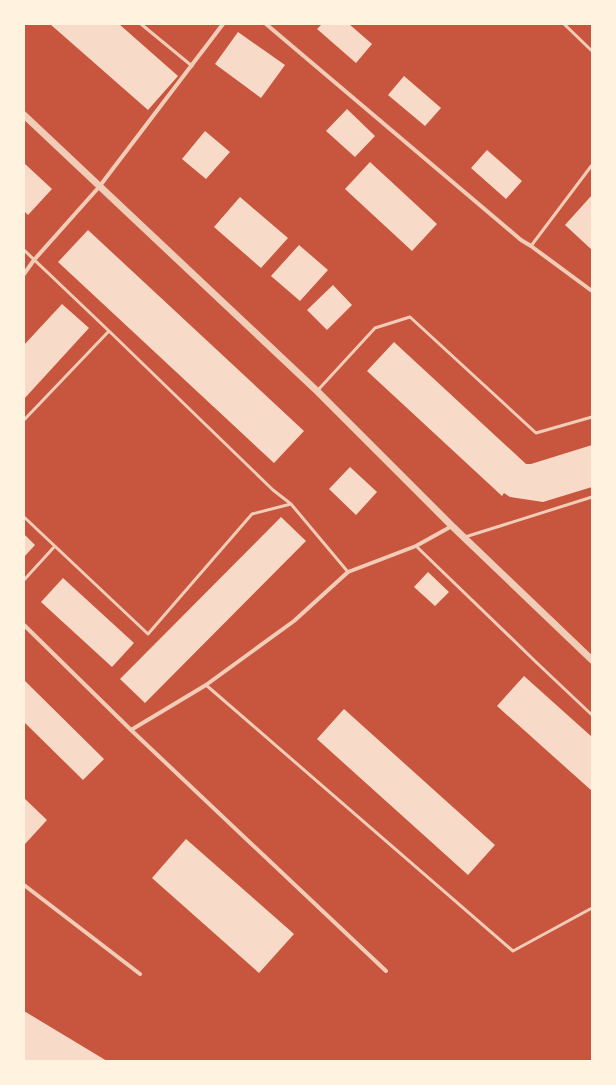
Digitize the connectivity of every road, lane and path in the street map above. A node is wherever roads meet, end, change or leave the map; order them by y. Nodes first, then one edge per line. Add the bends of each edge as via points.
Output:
1 (141, 24) edge
2 (223, 24) edge
3 (266, 24) edge
4 (564, 24) edge
5 (592, 51) edge
6 (192, 66) junction
7 (24, 115) edge
8 (592, 165) edge
9 (99, 187) junction
10 (531, 246) junction
11 (24, 250) edge
12 (34, 260) junction
13 (24, 274) edge
14 (592, 291) edge
15 (109, 331) junction
16 (317, 391) junction
17 (592, 417) edge
18 (24, 420) edge
19 (592, 497) edge
20 (291, 504) junction
21 (24, 517) edge
22 (452, 526) junction
23 (464, 538) junction
24 (55, 546) junction
25 (416, 546) junction
26 (348, 572) junction
27 (24, 580) edge
28 (24, 625) edge
29 (592, 660) edge
30 (206, 685) junction
31 (592, 715) edge
32 (130, 730) junction
33 (24, 885) edge
34 (592, 908) edge
35 (386, 971) dead end
36 (140, 974) dead end

1 - 6 lane
2 - 6 street
3 - 10 street
4 - 5 lane
6 - 9 street
7 - 9 street
8 - 10 lane
9 - 12 street
9 - 16 street
10 - 14 street
11 - 12 lane
12 - 13 street
12 - 15 lane
15 - 18 lane
15 - 20 lane via 273,490
16 - 17 lane via 376,328 410,317 536,433
16 - 22 street
19 - 23 lane
20 - 24 lane via 252,514 148,634
20 - 26 lane
21 - 24 lane
22 - 23 street
22 - 25 street
23 - 29 street
24 - 27 lane
25 - 26 street
25 - 31 lane
26 - 30 street via 294,621
28 - 32 street
30 - 32 street
30 - 34 lane via 513,951
32 - 35 street
33 - 36 street

